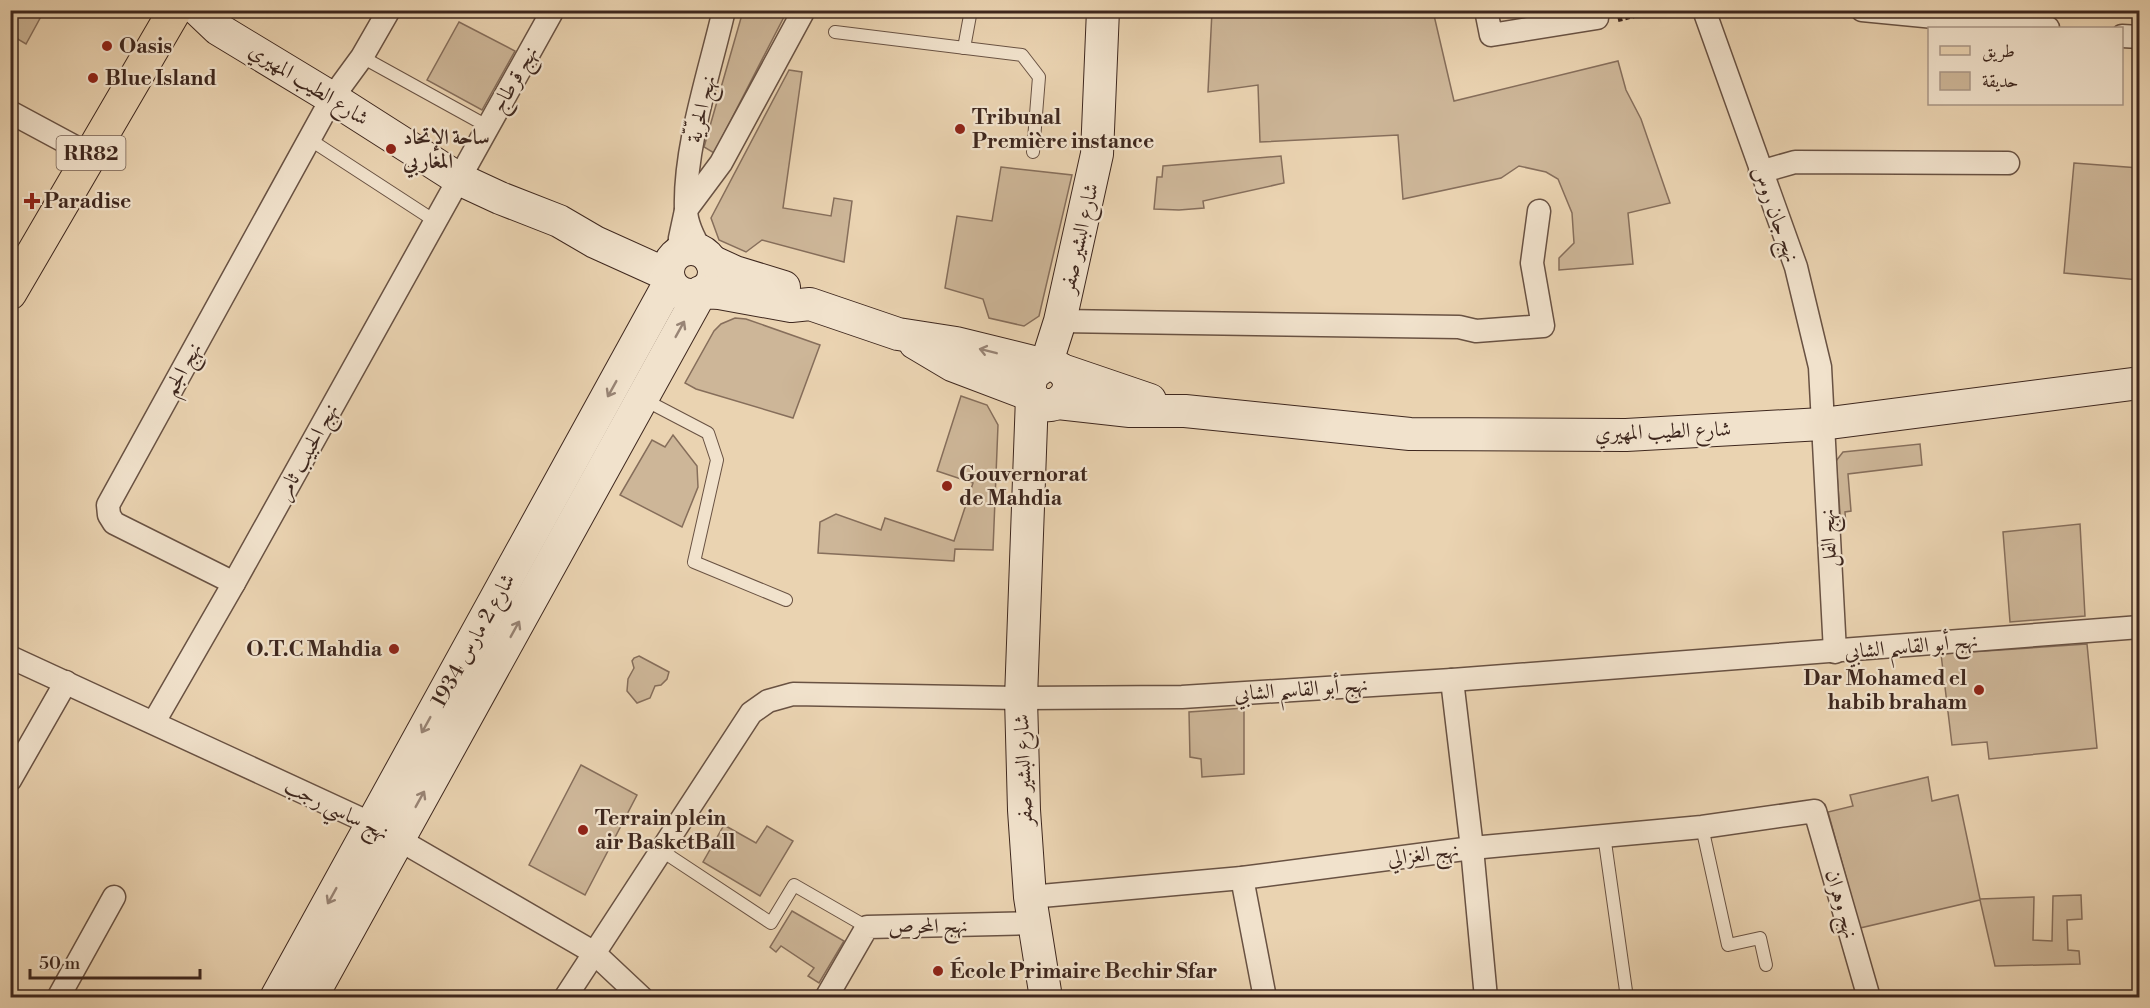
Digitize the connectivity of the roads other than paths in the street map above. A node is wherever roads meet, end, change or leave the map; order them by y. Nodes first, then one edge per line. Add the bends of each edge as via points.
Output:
1 (389, 10) edge
2 (553, 10) edge
3 (724, 10) edge
4 (804, 10) edge
5 (971, 10) edge
6 (1103, 10) edge
7 (1486, 10) edge
8 (1704, 10) edge
9 (1862, 10) edge
10 (185, 15) edge
11 (1597, 18) road end
12 (2038, 27) edge
13 (835, 32) dead end
14 (2123, 36) edge
15 (2139, 37) edge
16 (964, 48) junction
17 (362, 57) junction
18 (332, 98) junction
19 (10, 112) edge
20 (487, 126) junction
21 (309, 139) junction
22 (1033, 152) dead end
23 (90, 155) junction
24 (2008, 163) dead end
25 (1760, 172) junction
26 (459, 179) junction
27 (686, 210) junction
28 (1539, 212) dead end
29 (435, 221) junction
30 (685, 263) junction
31 (701, 292) junction
32 (10, 293) edge
33 (810, 304) junction
34 (1060, 321) junction
35 (898, 334) junction
36 (633, 352) junction
37 (660, 366) junction
38 (1053, 367) junction
39 (2139, 383) edge
40 (642, 398) junction
41 (1044, 400) junction
42 (1185, 411) junction
43 (1822, 424) junction
44 (580, 446) junction
45 (608, 460) junction
46 (234, 584) junction
47 (786, 600) dead end
48 (2139, 627) edge
49 (1835, 652) junction
50 (10, 657) edge
51 (1452, 680) junction
52 (66, 682) junction
53 (1021, 698) junction
54 (154, 722) junction
55 (10, 780) edge
56 (1815, 810) joint
57 (372, 824) junction
58 (1702, 827) junction
59 (1604, 835) junction
60 (398, 839) junction
61 (1472, 848) junction
62 (662, 851) junction
63 (1242, 878) junction
64 (114, 897) dead end
65 (1032, 910) junction
66 (867, 927) junction
67 (593, 952) junction
68 (1766, 965) dead end
69 (58, 998) edge
70 (276, 998) edge
71 (311, 998) edge
72 (565, 998) edge
73 (642, 998) edge
74 (826, 998) edge
75 (1046, 998) edge
76 (1265, 998) edge
77 (1486, 998) edge
78 (1627, 998) edge
79 (1869, 998) edge

1 - 17 street, نهج الجم
2 - 20 street, نهج قرطاج
3 - 27 street, نهج الحرّيّة via 691,149
4 - 27 street via 722,163
5 - 16 lane
6 - 34 street, شارع البشير صفر via 1097,154
7 - 11 street via 1491,35
8 - 25 street, نهج جان روس
9 - 12 street
10 - 18 street, شارع الطيب المهيري
10 - 23 main road, RR82
13 - 16 lane
14 - 15 street
16 - 22 lane via 1022,55 1039,77
17 - 18 street, نهج الجم
17 - 20 lane
18 - 21 street, نهج الجم
18 - 26 street, شارع الطيب المهيري
19 - 23 street
20 - 26 street, نهج قرطاج
21 - 29 lane
21 - 46 street, نهج الجم via 108,505 114,523
23 - 32 main road, RR82
24 - 25 street via 1795,162
25 - 43 street, نهج جان روس via 1796,267 1820,368
26 - 29 street, نهج الحبيب ثامر
26 - 30 street, شارع الطيب المهيري via 559,221 600,226
27 - 30 street via 691,232
28 - 34 street via 1532,263 1543,326 1476,331 1459,327
29 - 46 street, نهج الحبيب ثامر
30 - 31 street, شارع الطيب المهيري via 681,292
30 - 33 street, شارع الطيب المهيري via 785,287
30 - 36 street, شارع 2 مارس 1934
31 - 33 street, شارع الطيب المهيري via 791,306
37 -> 31 street, شارع 2 مارس 1934
33 - 35 street, شارع الطيب المهيري
34 - 38 street, شارع البشير صفر
38 -> 35 street, شارع الطيب المهيري via 956,343
35 - 41 street, شارع الطيب المهيري via 952,365
36 - 37 street
36 -> 44 street, شارع 2 مارس 1934
37 - 40 street, شارع 2 مارس 1934
38 - 41 street, شارع البشير صفر via 1066,375 1069,387 1064,399
38 - 42 street, شارع الطيب المهيري
39 - 43 street, شارع الطيب المهيري
40 - 45 street, شارع 2 مارس 1934
40 - 47 lane via 708,433 717,460 694,562
41 - 42 street, شارع الطيب المهيري via 1131,411
41 - 53 street, شارع البشير صفر via 1028,542
42 - 43 street, شارع الطيب المهيري via 1410,434 1626,435
43 - 49 street, نهج الفل
44 - 45 street
44 -> 57 street, شارع 2 مارس 1934
60 -> 45 street, شارع 2 مارس 1934
46 - 54 street, نهج الحبيب ثامر
48 - 49 street, نهج أبو القاسم الشابي
49 - 51 street, نهج أبو القاسم الشابي
50 - 52 street, نهج ساسي رجب
51 - 53 street, نهج أبو القاسم الشابي via 1182,697
51 - 61 street
52 - 54 street, نهج ساسي رجب
52 - 55 street
53 - 62 street, نهج أبو القاسم الشابي via 793,694 768,701 751,713
53 - 65 street, شارع البشير صفر
54 - 57 street, نهج ساسي رجب
56 - 58 street, نهج الغزالي
56 - 79 street, نهج وهران
57 - 60 street, نهج ساسي رجب
57 -> 70 street, شارع 2 مارس 1934
58 - 59 street, نهج الغزالي
58 - 68 lane via 1728,945 1760,938
59 - 61 street, نهج الغزالي
59 - 78 lane
60 - 67 street, نهج ساسي رجب
60 - 71 street, شارع 2 مارس 1934
61 - 63 street, نهج الغزالي
61 - 77 street
62 - 66 lane via 771,923 794,885
62 - 67 street, نهج أبو القاسم الشابي
63 - 65 street, نهج الغزالي
63 - 76 street
64 - 69 street
65 - 66 street, نهج المحرص
65 - 75 street, شارع البشير صفر
66 - 74 street, نهج المحرص
67 - 72 street, نهج أبو القاسم الشابي
67 - 73 street, نهج ساسي رجب

